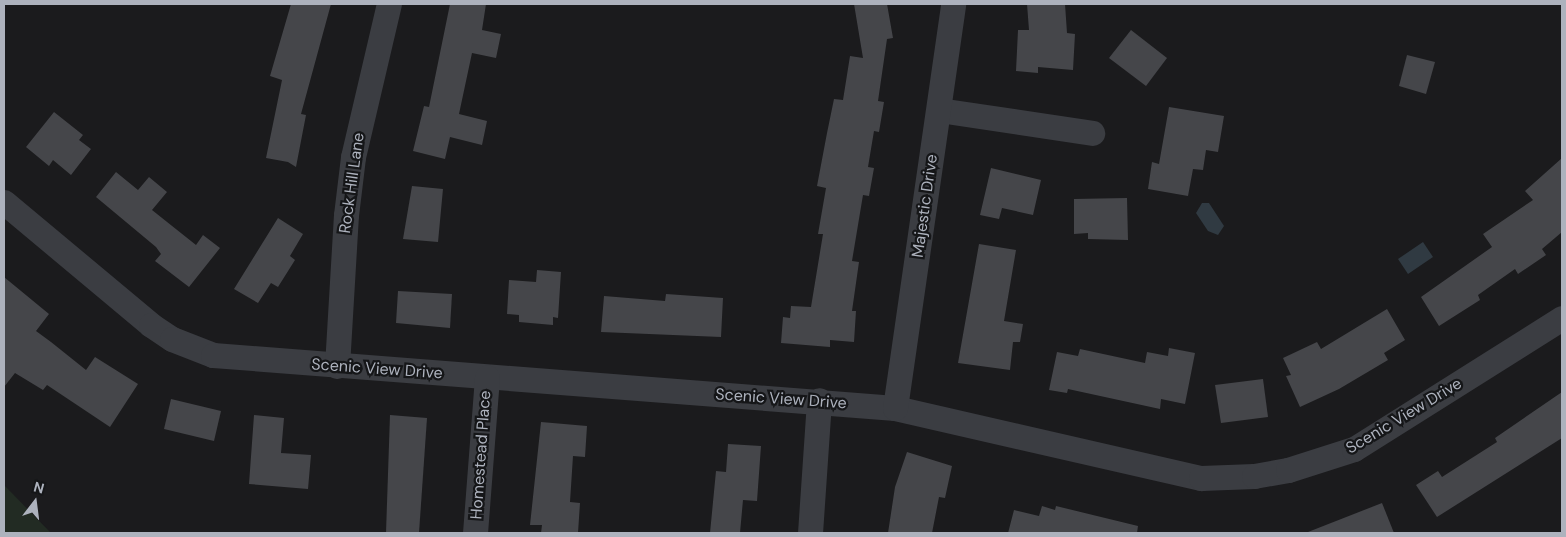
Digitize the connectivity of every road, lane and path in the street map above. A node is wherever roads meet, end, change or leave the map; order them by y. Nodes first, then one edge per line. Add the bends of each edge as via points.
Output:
1 (389, 4) edge
2 (953, 4) edge
3 (939, 110) junction
4 (1092, 133) dead end
5 (4, 202) edge
6 (1562, 318) edge
7 (336, 366) junction
8 (487, 377) junction
9 (819, 400) junction
10 (894, 408) junction
11 (475, 533) edge
12 (810, 533) edge

1 - 7 street, Rock Hill Lane via 353,157
2 - 3 street, Majestic Drive
3 - 4 street
3 - 10 street, Majestic Drive
5 - 7 street, Scenic View Drive via 172,339 213,355
6 - 10 street, Scenic View Drive via 1354,449 1296,468 1254,476 1201,478 1174,473
7 - 8 street, Scenic View Drive
8 - 9 street, Scenic View Drive
8 - 11 street, Homestead Place
9 - 10 street, Scenic View Drive
9 - 12 street

